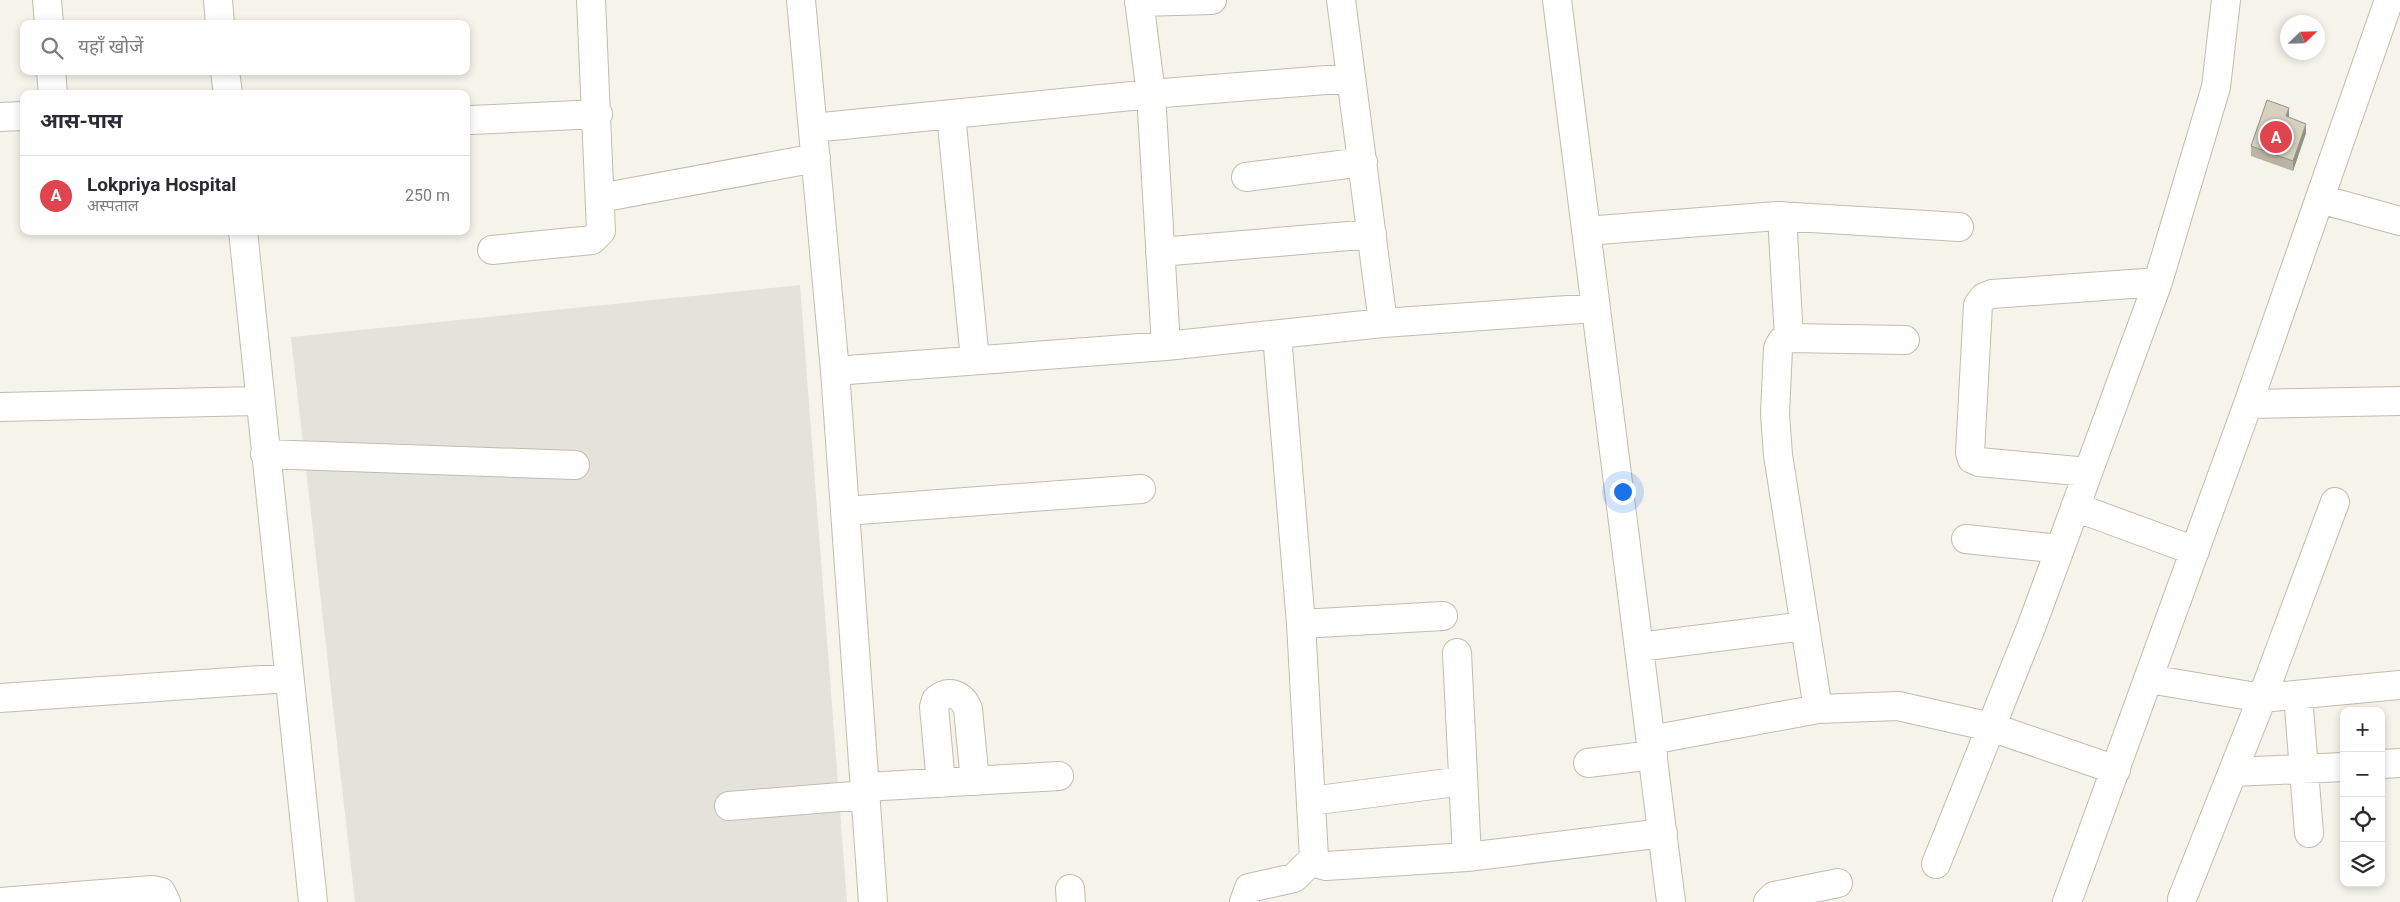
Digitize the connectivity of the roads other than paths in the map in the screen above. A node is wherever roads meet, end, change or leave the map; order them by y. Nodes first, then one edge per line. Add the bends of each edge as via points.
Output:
1 (47, 0) edge
2 (218, 0) edge
3 (592, 0) edge
4 (801, 0) edge
5 (1212, 0) edge
6 (1341, 0) edge
7 (1557, 0) edge
8 (2226, 0) edge
9 (2389, 0) edge
10 (1139, 1) edge
11 (49, 20) edge
12 (220, 20) edge
13 (51, 75) edge
14 (226, 75) edge
15 (1351, 78) junction
16 (52, 90) edge
17 (227, 90) edge
18 (1151, 94) junction
19 (598, 114) junction
20 (951, 114) junction
21 (20, 116) edge
22 (0, 117) edge
23 (471, 120) dead end
24 (812, 128) junction
25 (816, 158) junction
26 (1362, 162) junction
27 (1246, 177) dead end
28 (600, 198) junction
29 (2320, 199) junction
30 (1782, 216) junction
31 (2400, 221) edge
32 (1959, 226) dead end
33 (1586, 231) junction
34 (1372, 234) junction
35 (243, 235) edge
36 (492, 250) dead end
37 (1160, 252) junction
38 (2158, 282) junction
39 (1596, 308) junction
40 (1383, 323) junction
41 (1277, 335) junction
42 (1789, 338) junction
43 (1904, 340) dead end
44 (1166, 346) junction
45 (975, 360) junction
46 (835, 371) junction
47 (260, 401) junction
48 (2400, 401) edge
49 (2248, 404) junction
50 (0, 407) edge
51 (266, 454) junction
52 (576, 464) dead end
53 (2088, 472) junction
54 (1142, 489) dead end
55 (2335, 502) dead end
56 (2075, 507) junction
57 (845, 511) junction
58 (1966, 539) dead end
59 (2060, 549) junction
60 (2195, 551) junction
61 (1443, 616) dead end
62 (1301, 624) junction
63 (1806, 626) junction
64 (1639, 647) junction
65 (1457, 652) dead end
66 (289, 678) junction
67 (2149, 678) junction
68 (2400, 685) edge
69 (2298, 695) junction
70 (0, 698) edge
71 (2262, 698) junction
72 (1818, 709) junction
73 (1991, 727) junction
74 (1652, 748) junction
75 (1588, 762) dead end
76 (2400, 763) edge
77 (2385, 764) edge
78 (2340, 767) edge
79 (2116, 770) junction
80 (2304, 770) junction
81 (2232, 772) junction
82 (1059, 776) dead end
83 (974, 781) junction
84 (1463, 781) junction
85 (941, 782) junction
86 (865, 791) junction
87 (1311, 802) junction
88 (729, 806) dead end
89 (1662, 833) junction
90 (2309, 833) dead end
91 (1467, 857) junction
92 (1314, 858) junction
93 (1936, 864) dead end
94 (1838, 883) dead end
95 (2182, 899) dead end
96 (0, 902) edge
97 (166, 902) edge
98 (313, 902) edge
99 (872, 902) edge
100 (1244, 902) edge
101 (1671, 902) edge
102 (1768, 902) edge
103 (2067, 902) edge

1 - 11 street
2 - 12 street
3 - 19 street
4 - 24 street
5 - 10 street
6 - 15 street
7 - 33 street
8 - 38 street via 2214,97
9 - 29 street
10 - 18 street
13 - 16 street
14 - 17 street
15 - 18 street
15 - 26 street
18 - 20 street
18 - 37 street
19 - 23 street
19 - 28 street
20 - 24 street
20 - 45 street
21 - 22 street
24 - 25 street
25 - 28 street
25 - 46 street
26 - 27 street
26 - 34 street
28 - 36 street via 601,231 592,240
29 - 31 street
29 - 49 street
30 - 32 street
30 - 33 street
30 - 42 street
33 - 39 street
34 - 37 street
34 - 40 street
35 - 47 street
37 - 44 street
38 - 53 street
38 - 53 street via 1992,294 1984,297 1978,305 1972,459
39 - 40 street
39 - 64 street
40 - 41 street
41 - 44 street
41 - 62 street
42 - 43 street
42 - 63 street via 1778,348 1775,414 1778,455
44 - 45 street
45 - 46 street
46 - 57 street
47 - 50 street
47 - 51 street
48 - 49 street
49 - 60 street
51 - 52 street
51 - 66 street
53 - 56 street
54 - 57 street
55 - 71 street
56 - 59 street
56 - 60 street
57 - 86 street
58 - 59 street
59 - 73 street
60 - 67 street
61 - 62 street
62 - 87 street
63 - 64 street
63 - 72 street
64 - 74 street
65 - 84 street
66 - 70 street
66 - 98 street
67 - 71 street
67 - 79 street
68 - 69 street
69 - 71 street
69 - 80 street
71 - 81 street
72 - 73 street via 1898,706
72 - 74 street
73 - 79 street
73 - 93 street
74 - 75 street
74 - 89 street
76 - 77 street
78 - 80 street
79 - 103 street
80 - 81 street
80 - 90 street
81 - 95 street
82 - 83 street
83 - 85 street
83 - 85 street via 968,709 964,699 957,694 949,694 936,700 934,707
84 - 87 street
84 - 91 street
85 - 86 street
86 - 88 street
86 - 99 street
87 - 92 street
89 - 91 street
89 - 101 street
91 - 92 street via 1326,866 1318,864
92 - 100 street via 1294,878 1250,888
94 - 102 street via 1774,896
96 - 97 street via 152,890 161,892

